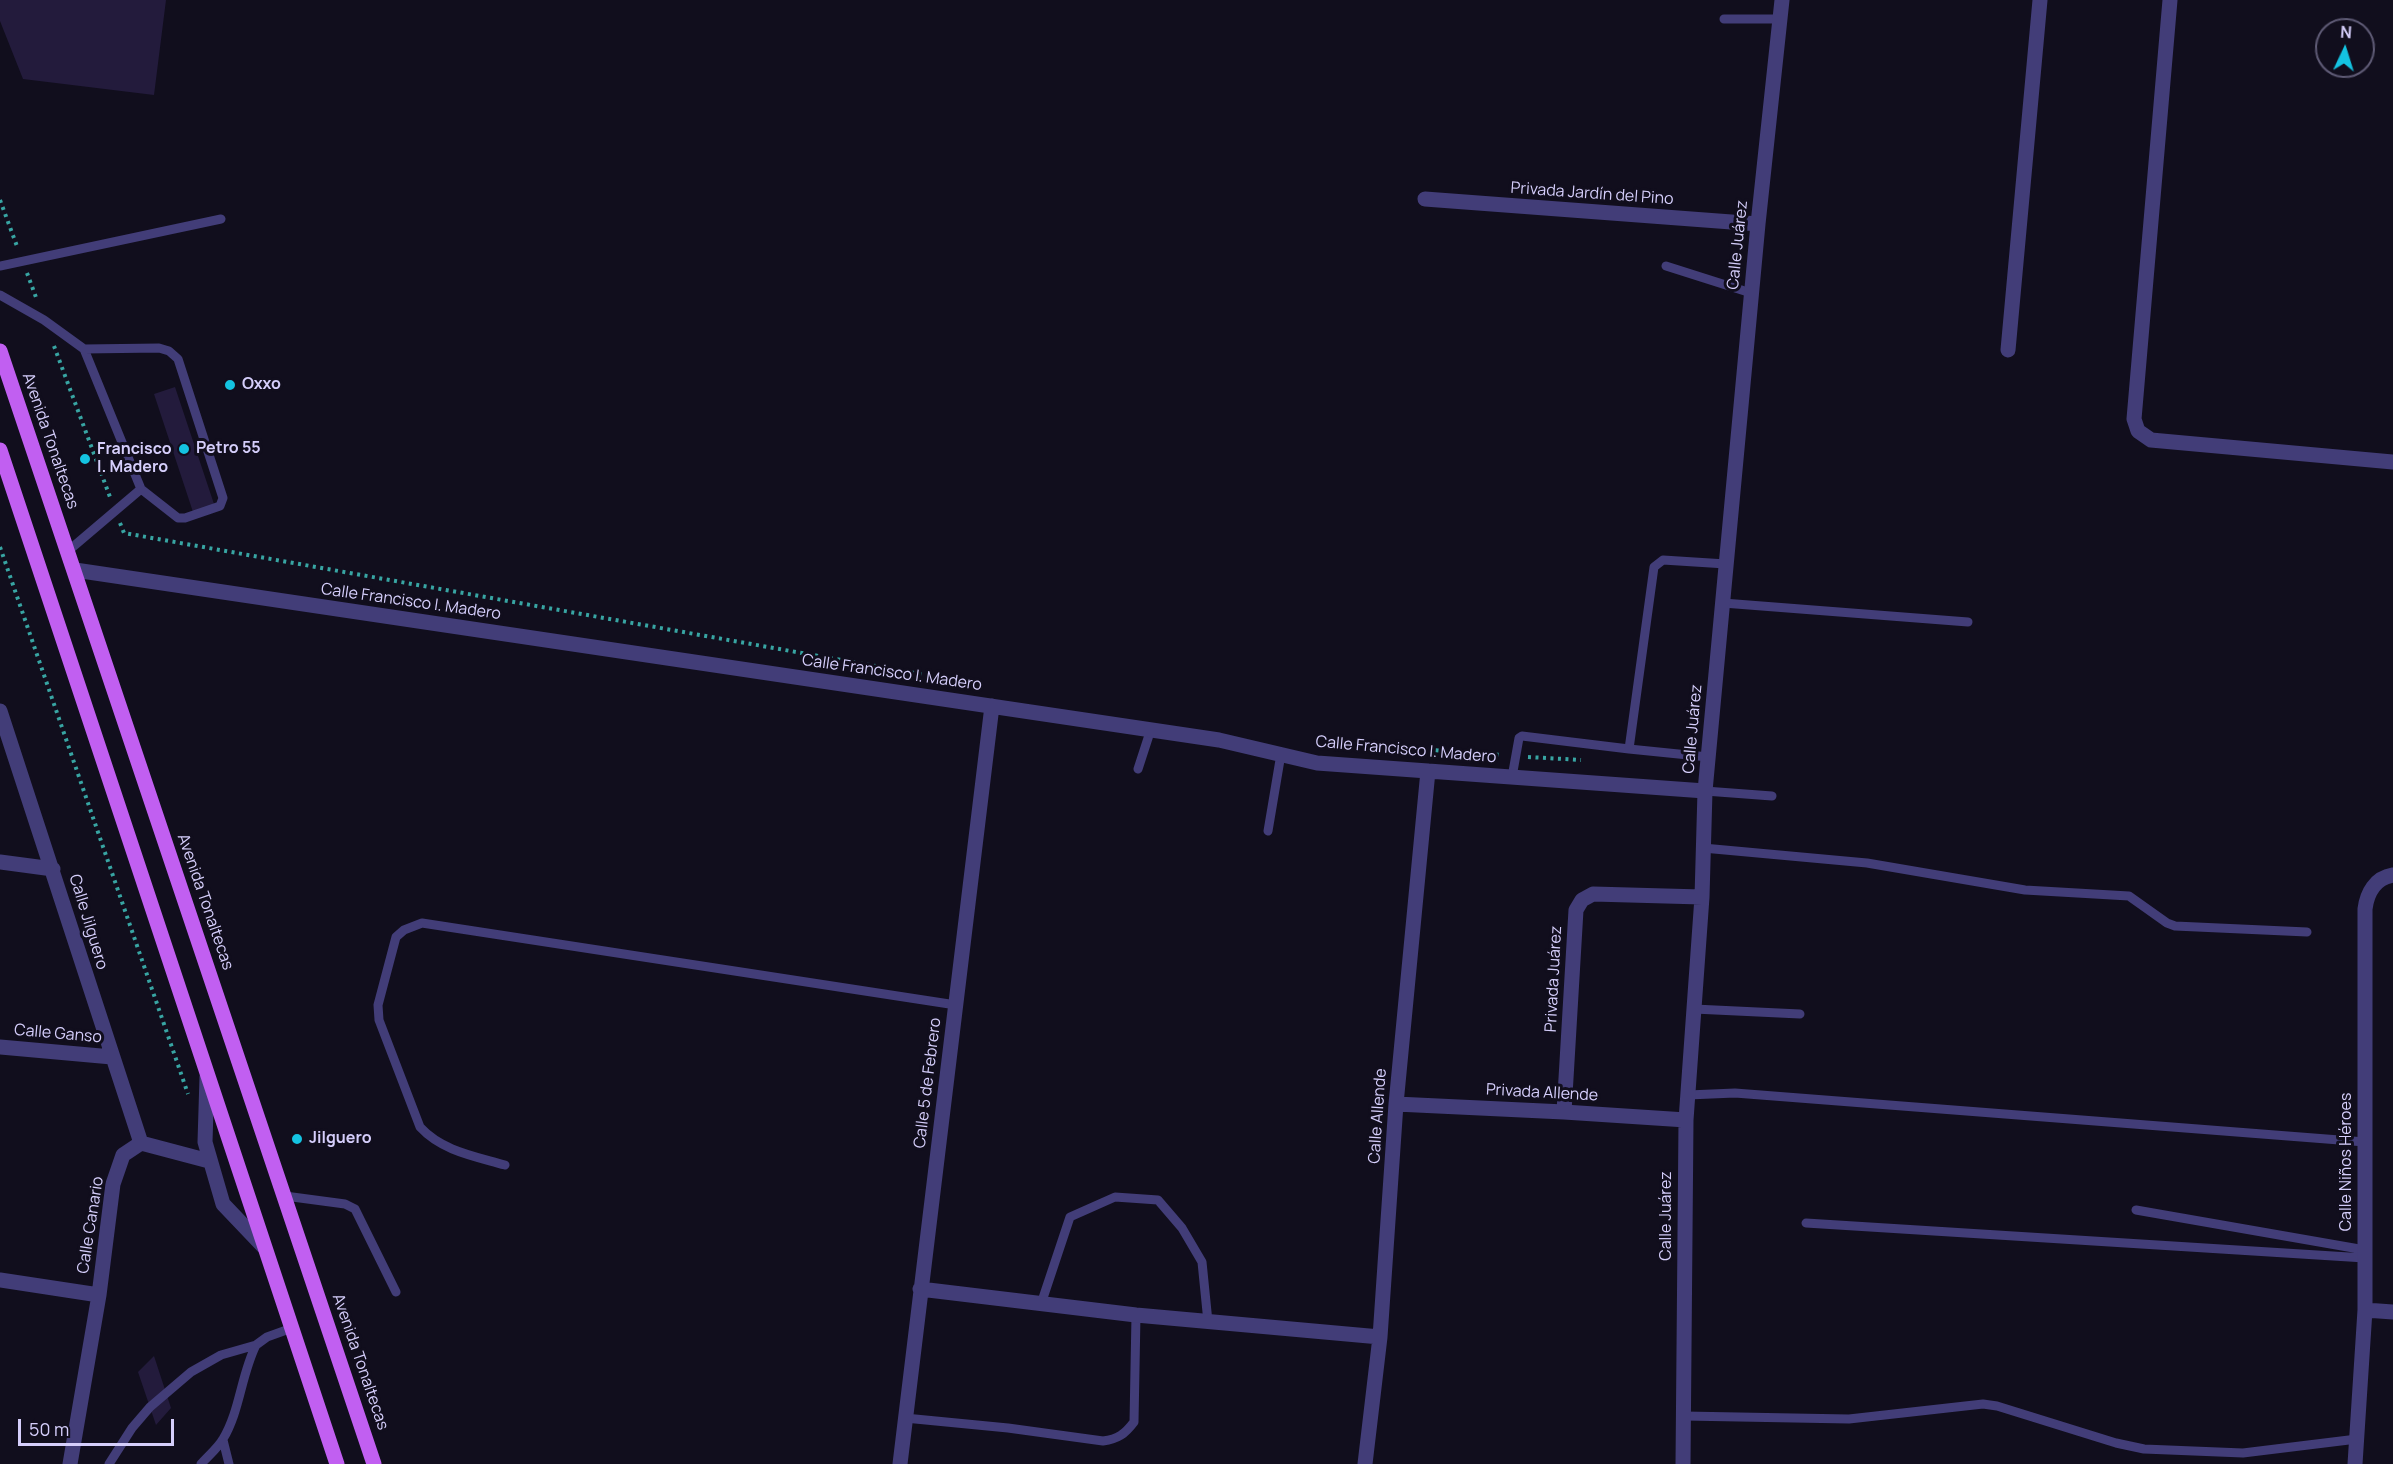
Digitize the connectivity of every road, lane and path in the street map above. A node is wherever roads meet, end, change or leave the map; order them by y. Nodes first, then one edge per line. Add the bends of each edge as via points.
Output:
1 (1782, 0) edge
2 (2040, 0) edge
3 (2170, 0) edge
4 (1724, 19) dead end
5 (1780, 19) junction
6 (0, 200) edge
7 (1425, 200) dead end
8 (221, 219) dead end
9 (1758, 224) junction
10 (23, 262) junction
11 (0, 266) edge
12 (1666, 266) dead end
13 (1751, 293) junction
14 (0, 295) edge
15 (44, 320) junction
16 (84, 348) junction
17 (2008, 350) dead end
18 (0, 351) edge
19 (0, 450) edge
20 (2393, 462) edge
21 (141, 489) junction
22 (116, 512) junction
23 (0, 547) edge
24 (68, 551) junction
25 (1726, 564) junction
26 (75, 570) junction
27 (1723, 603) junction
28 (1968, 622) dead end
29 (965, 682) dead end
30 (992, 706) junction
31 (0, 711) edge
32 (1151, 729) junction
33 (1311, 741) dead end
34 (1629, 749) junction
35 (1281, 754) junction
36 (1514, 756) junction
37 (1708, 757) junction
38 (1582, 760) dead end
39 (1138, 769) dead end
40 (1428, 771) junction
41 (1512, 777) junction
42 (1705, 791) junction
43 (1773, 796) dead end
44 (1269, 831) dead end
45 (1703, 848) junction
46 (0, 862) edge
47 (53, 869) junction
48 (2392, 873) edge
49 (1702, 897) junction
50 (2307, 932) dead end
51 (956, 1005) junction
52 (1694, 1009) junction
53 (1800, 1014) dead end
54 (0, 1047) edge
55 (112, 1057) junction
56 (207, 1077) junction
57 (1688, 1095) junction
58 (190, 1097) dead end
59 (1396, 1104) junction
60 (1564, 1112) junction
61 (1686, 1120) junction
62 (2365, 1142) junction
63 (141, 1143) junction
64 (209, 1161) junction
65 (505, 1165) dead end
66 (285, 1196) junction
67 (2136, 1210) dead end
68 (1806, 1223) dead end
69 (263, 1246) junction
70 (2365, 1254) junction
71 (0, 1280) edge
72 (920, 1289) junction
73 (396, 1292) dead end
74 (99, 1295) junction
75 (1041, 1304) junction
76 (2365, 1310) junction
77 (2393, 1312) edge
78 (1136, 1315) junction
79 (1208, 1322) junction
80 (292, 1328) junction
81 (1380, 1337) junction
82 (256, 1345) junction
83 (1684, 1416) junction
84 (905, 1418) junction
85 (2357, 1439) junction
86 (223, 1440) junction
87 (70, 1464) edge
88 (109, 1464) edge
89 (201, 1464) edge
90 (229, 1464) edge
91 (337, 1464) edge
92 (374, 1464) edge
93 (900, 1464) edge
94 (1365, 1464) edge
95 (1683, 1464) edge
96 (2355, 1464) edge

1 - 5 street, Calle Juárez
2 - 17 street
3 - 20 street via 2134,419 2138,431 2151,440
4 - 5 lane
5 - 9 street, Calle Juárez
6 - 10 path
7 - 9 street, Privada Jardín del Pino
8 - 10 lane
9 - 13 street, Calle Juárez
10 - 11 lane
10 - 15 path
12 - 13 lane
13 - 25 street, Calle Juárez
14 - 15 lane
15 - 16 lane
15 - 22 path
16 - 21 lane
16 - 21 lane via 159,348 178,359 223,502 178,518
18 - 24 main road, Avenida Tonaltecas
19 - 56 main road
21 - 22 lane
22 - 24 lane
22 - 29 path via 124,533
23 - 58 path
24 - 26 main road, Avenida Tonaltecas
25 - 27 street, Calle Juárez
25 - 34 lane via 1663,560 1654,567
26 - 30 street, Calle Francisco I. Madero
26 - 66 main road, Avenida Tonaltecas
27 - 28 lane
27 - 37 street, Calle Juárez
30 - 32 street, Calle Francisco I. Madero
30 - 51 street, Calle 5 de Febrero
31 - 47 street, Calle Jilguero
32 - 35 street, Calle Francisco I. Madero
32 - 39 lane
33 - 36 path
34 - 36 lane via 1522,736
34 - 37 lane
35 - 40 street, Calle Francisco I. Madero via 1317,763
35 - 44 lane
36 - 38 path
36 - 41 lane
37 - 42 street, Calle Juárez
40 - 41 street, Calle Francisco I. Madero
40 - 59 street, Calle Allende
41 - 42 street, Calle Francisco I. Madero
42 - 43 lane
42 - 45 street, Calle Juárez
45 - 49 street, Calle Juárez
45 - 50 lane via 1866,863 2025,890 2129,896 2175,926
46 - 47 street
47 - 55 street, Calle Jilguero
48 - 62 street, Calle Niños Héroes via 2367,894 2364,909
49 - 52 street, Calle Juárez
49 - 60 street, Privada Juárez via 1593,894 1582,900 1576,910
51 - 65 lane via 422,923 396,937 378,1005 379,1020 420,1127 432,1140 448,1148
51 - 72 street, Calle 5 de Febrero
52 - 53 lane
52 - 57 street, Calle Juárez
54 - 55 street, Calle Ganso
55 - 63 street, Calle Jilguero
56 - 64 street via 205,1142
56 - 69 main road
57 - 61 street, Calle Juárez
57 - 62 lane via 1735,1093
59 - 60 street, Privada Allende
59 - 81 street, Calle Allende
60 - 61 street, Privada Allende
61 - 83 street, Calle Juárez
62 - 70 street, Calle Niños Héroes
63 - 64 street
63 - 74 street, Calle Canario via 123,1155 113,1184
64 - 69 street via 227,1211
66 - 73 lane via 345,1204 355,1209
66 - 92 main road, Avenida Tonaltecas
67 - 70 lane
68 - 70 lane
69 - 80 main road
70 - 76 street, Calle Niños Héroes
71 - 74 street, Calle Canario
72 - 75 street
72 - 84 street, Calle 5 de Febrero
74 - 87 street
75 - 78 street
75 - 79 lane via 1070,1217 1115,1197 1158,1200 1182,1228 1202,1263
76 - 77 street
76 - 85 street, Calle Niños Héroes
78 - 79 street
78 - 84 lane via 1134,1422 1116,1439 1103,1441
79 - 81 street
80 - 82 lane
80 - 91 main road
81 - 94 street, Calle Allende
82 - 86 lane
82 - 88 lane via 221,1355 170,1388 132,1428
83 - 85 lane via 1849,1419 1983,1404 2144,1449 2243,1453
83 - 95 street, Calle Juárez
84 - 93 street, Calle 5 de Febrero
85 - 96 street, Calle Niños Héroes
86 - 89 lane
86 - 90 lane

